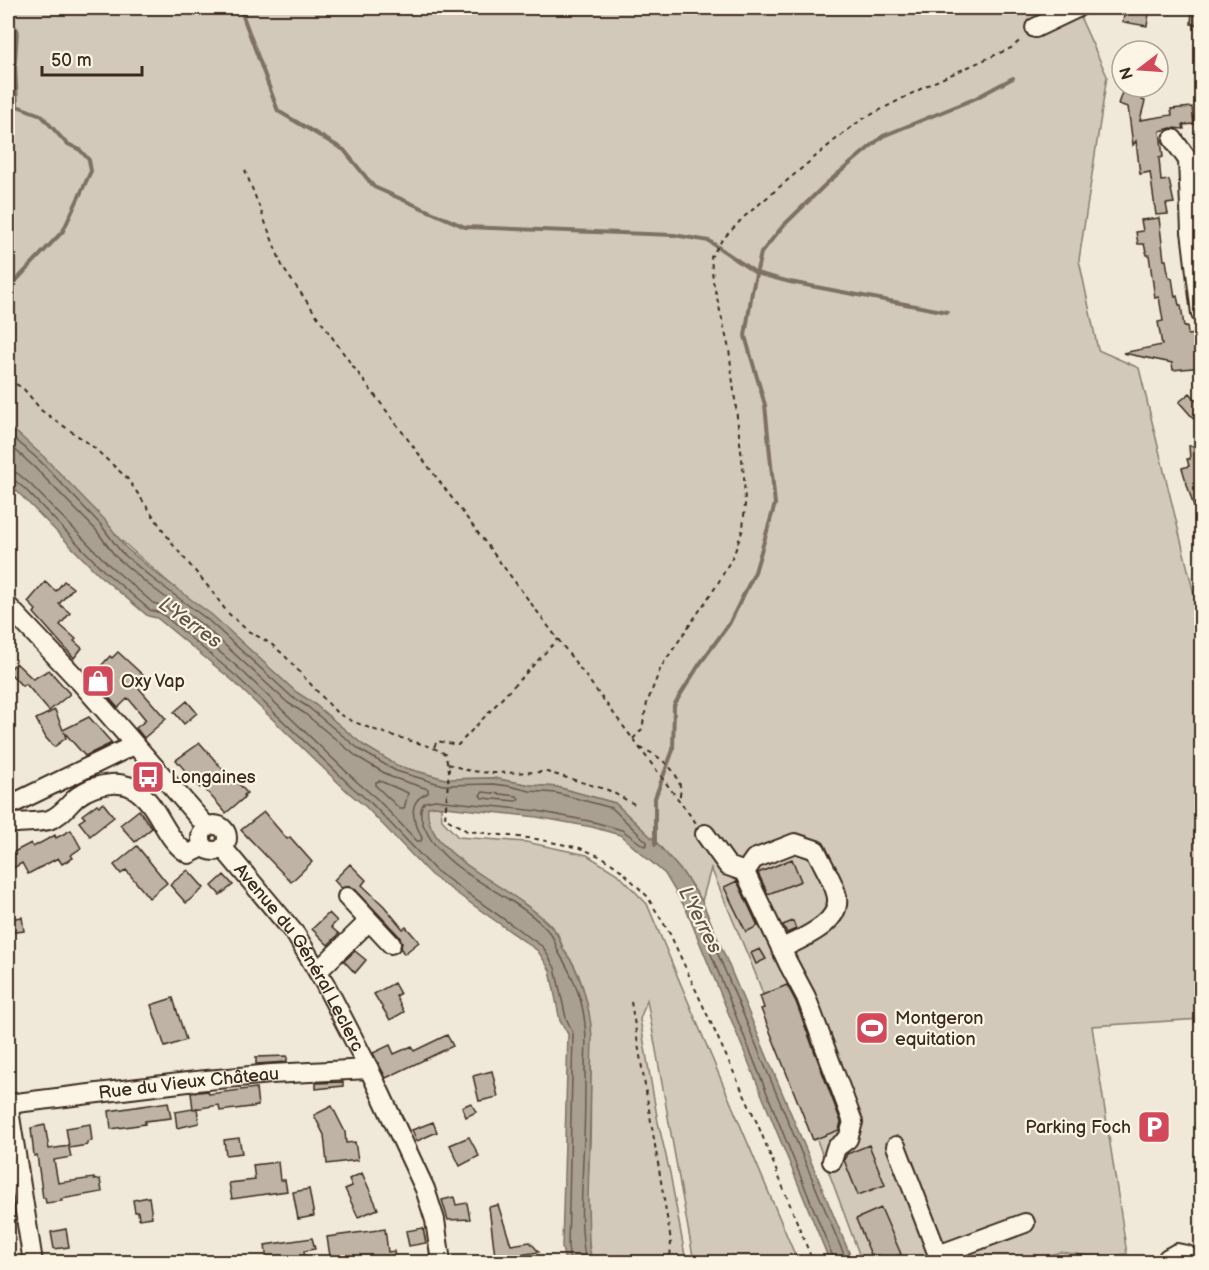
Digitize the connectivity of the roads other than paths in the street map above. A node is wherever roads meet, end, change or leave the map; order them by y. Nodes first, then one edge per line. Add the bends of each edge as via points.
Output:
1 (1077, 8) edge
2 (1035, 28) road end
3 (1173, 139) dead end
4 (1196, 230) edge
5 (1201, 314) edge
6 (8, 606) edge
7 (134, 745) junction
8 (8, 806) edge
9 (8, 824) edge
10 (207, 827) junction
11 (705, 834) road end
12 (203, 847) junction
13 (223, 848) junction
14 (745, 872) junction
15 (347, 897) dead end
16 (369, 921) junction
17 (391, 944) dead end
18 (781, 949) junction
19 (318, 971) junction
20 (369, 1068) junction
21 (8, 1104) edge
22 (896, 1146) dead end
23 (832, 1161) dead end
24 (1025, 1223) dead end
25 (938, 1259) edge
26 (33, 1263) edge
27 (441, 1263) edge
28 (1165, 1263) edge
29 (1193, 1263) edge

1 - 2 street
3 - 4 street via 1188,160
4 - 5 street
6 - 7 street, Avenue du Général Leclerc
7 - 8 street
7 - 10 street, Avenue du Général Leclerc
9 - 12 street, Avenue du Général Leclerc via 49,820 95,786 117,783 133,788 157,811 179,848 189,854
10 - 12 street via 200,838
10 - 13 street, Avenue du Général Leclerc via 223,829
11 - 14 street via 728,866
12 - 13 street, Avenue du Général Leclerc via 211,851
13 - 19 street, Avenue du Général Leclerc via 296,935
14 - 18 street
14 - 18 street via 754,860 795,843 816,850 837,895 836,911 823,927
15 - 16 street
16 - 17 street
16 - 19 street
18 - 23 street via 806,997 853,1122 848,1139 836,1148
19 - 20 street, Avenue du Général Leclerc
20 - 21 street, Rue du Vieux Château via 217,1079
20 - 27 street, Avenue du Général Leclerc via 425,1189 435,1221
21 - 26 street
22 - 25 street
24 - 25 street
28 - 29 street via 1177,1253 1187,1255

